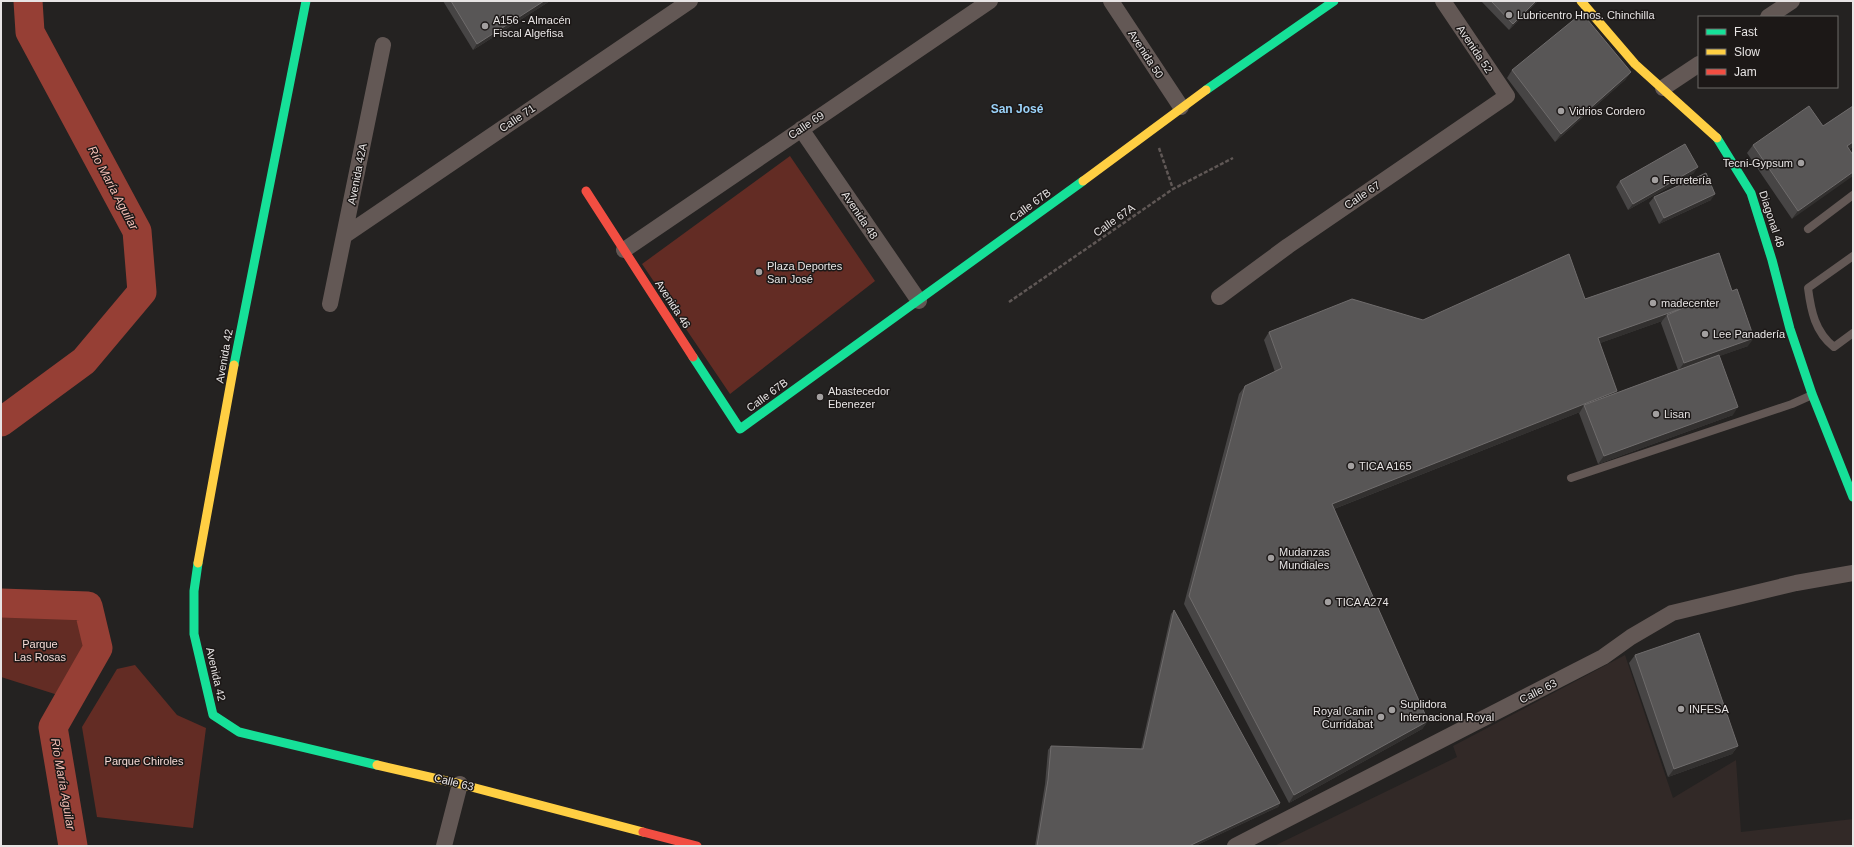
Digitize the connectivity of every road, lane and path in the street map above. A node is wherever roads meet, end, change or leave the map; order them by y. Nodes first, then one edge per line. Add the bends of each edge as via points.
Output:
1 (306, 1) edge
2 (690, 1) edge
3 (990, 1) edge
4 (1111, 1) edge
5 (1334, 1) edge
6 (1442, 1) edge
7 (1580, 1) edge
8 (1792, 1) edge
9 (1770, 16) edge
10 (383, 45) dead end
11 (1698, 65) edge
12 (1663, 88) junction
13 (1507, 96) joint
14 (1181, 107) junction
15 (801, 129) junction
16 (1154, 130) junction
17 (1233, 158) dead end
18 (1173, 189) junction
19 (586, 192) dead end
20 (1853, 195) edge
21 (1808, 229) dead end
22 (344, 236) junction
23 (624, 250) junction
24 (1853, 256) edge
25 (1219, 297) dead end
26 (919, 301) junction
27 (1009, 302) dead end
28 (330, 304) dead end
29 (1853, 333) edge
30 (1812, 394) junction
31 (740, 429) joint
32 (1571, 478) dead end
33 (1853, 497) edge
34 (1853, 573) edge
35 (213, 715) joint
36 (460, 784) junction
37 (444, 846) edge
38 (697, 846) edge
39 (1234, 846) edge

1 - 35 street, Avenida 42 via 243,314 194,591 194,634
2 - 22 street, Calle 71
3 - 15 street, Calle 69
4 - 14 street, Avenida 50
5 - 14 street, Calle 67B
6 - 13 street, Avenida 52
7 - 12 street, Diagonal 48 via 1635,64
8 - 9 street
10 - 22 street, Avenida 42A
11 - 12 street
12 - 30 street, Diagonal 48 via 1715,136 1751,193 1790,329
13 - 25 street, Calle 67 via 1288,246
14 - 16 street, Calle 67B
15 - 23 street, Calle 69
15 - 26 street, Avenida 48
16 - 18 path
16 - 26 street, Calle 67B
17 - 18 path, Calle 67A
18 - 27 path, Calle 67A
19 - 23 street, Avenida 46
20 - 21 lane
22 - 28 street, Avenida 42A
23 - 31 street, Avenida 46
24 - 29 lane via 1808,288 1815,323 1825,339 1834,347
26 - 31 street, Calle 67B
30 - 32 lane via 1792,404
30 - 33 street, Diagonal 48
34 - 39 street, Calle 63 via 1796,583 1672,613 1603,656
35 - 36 street, Calle 63 via 239,732
36 - 37 street
36 - 38 street, Calle 63

